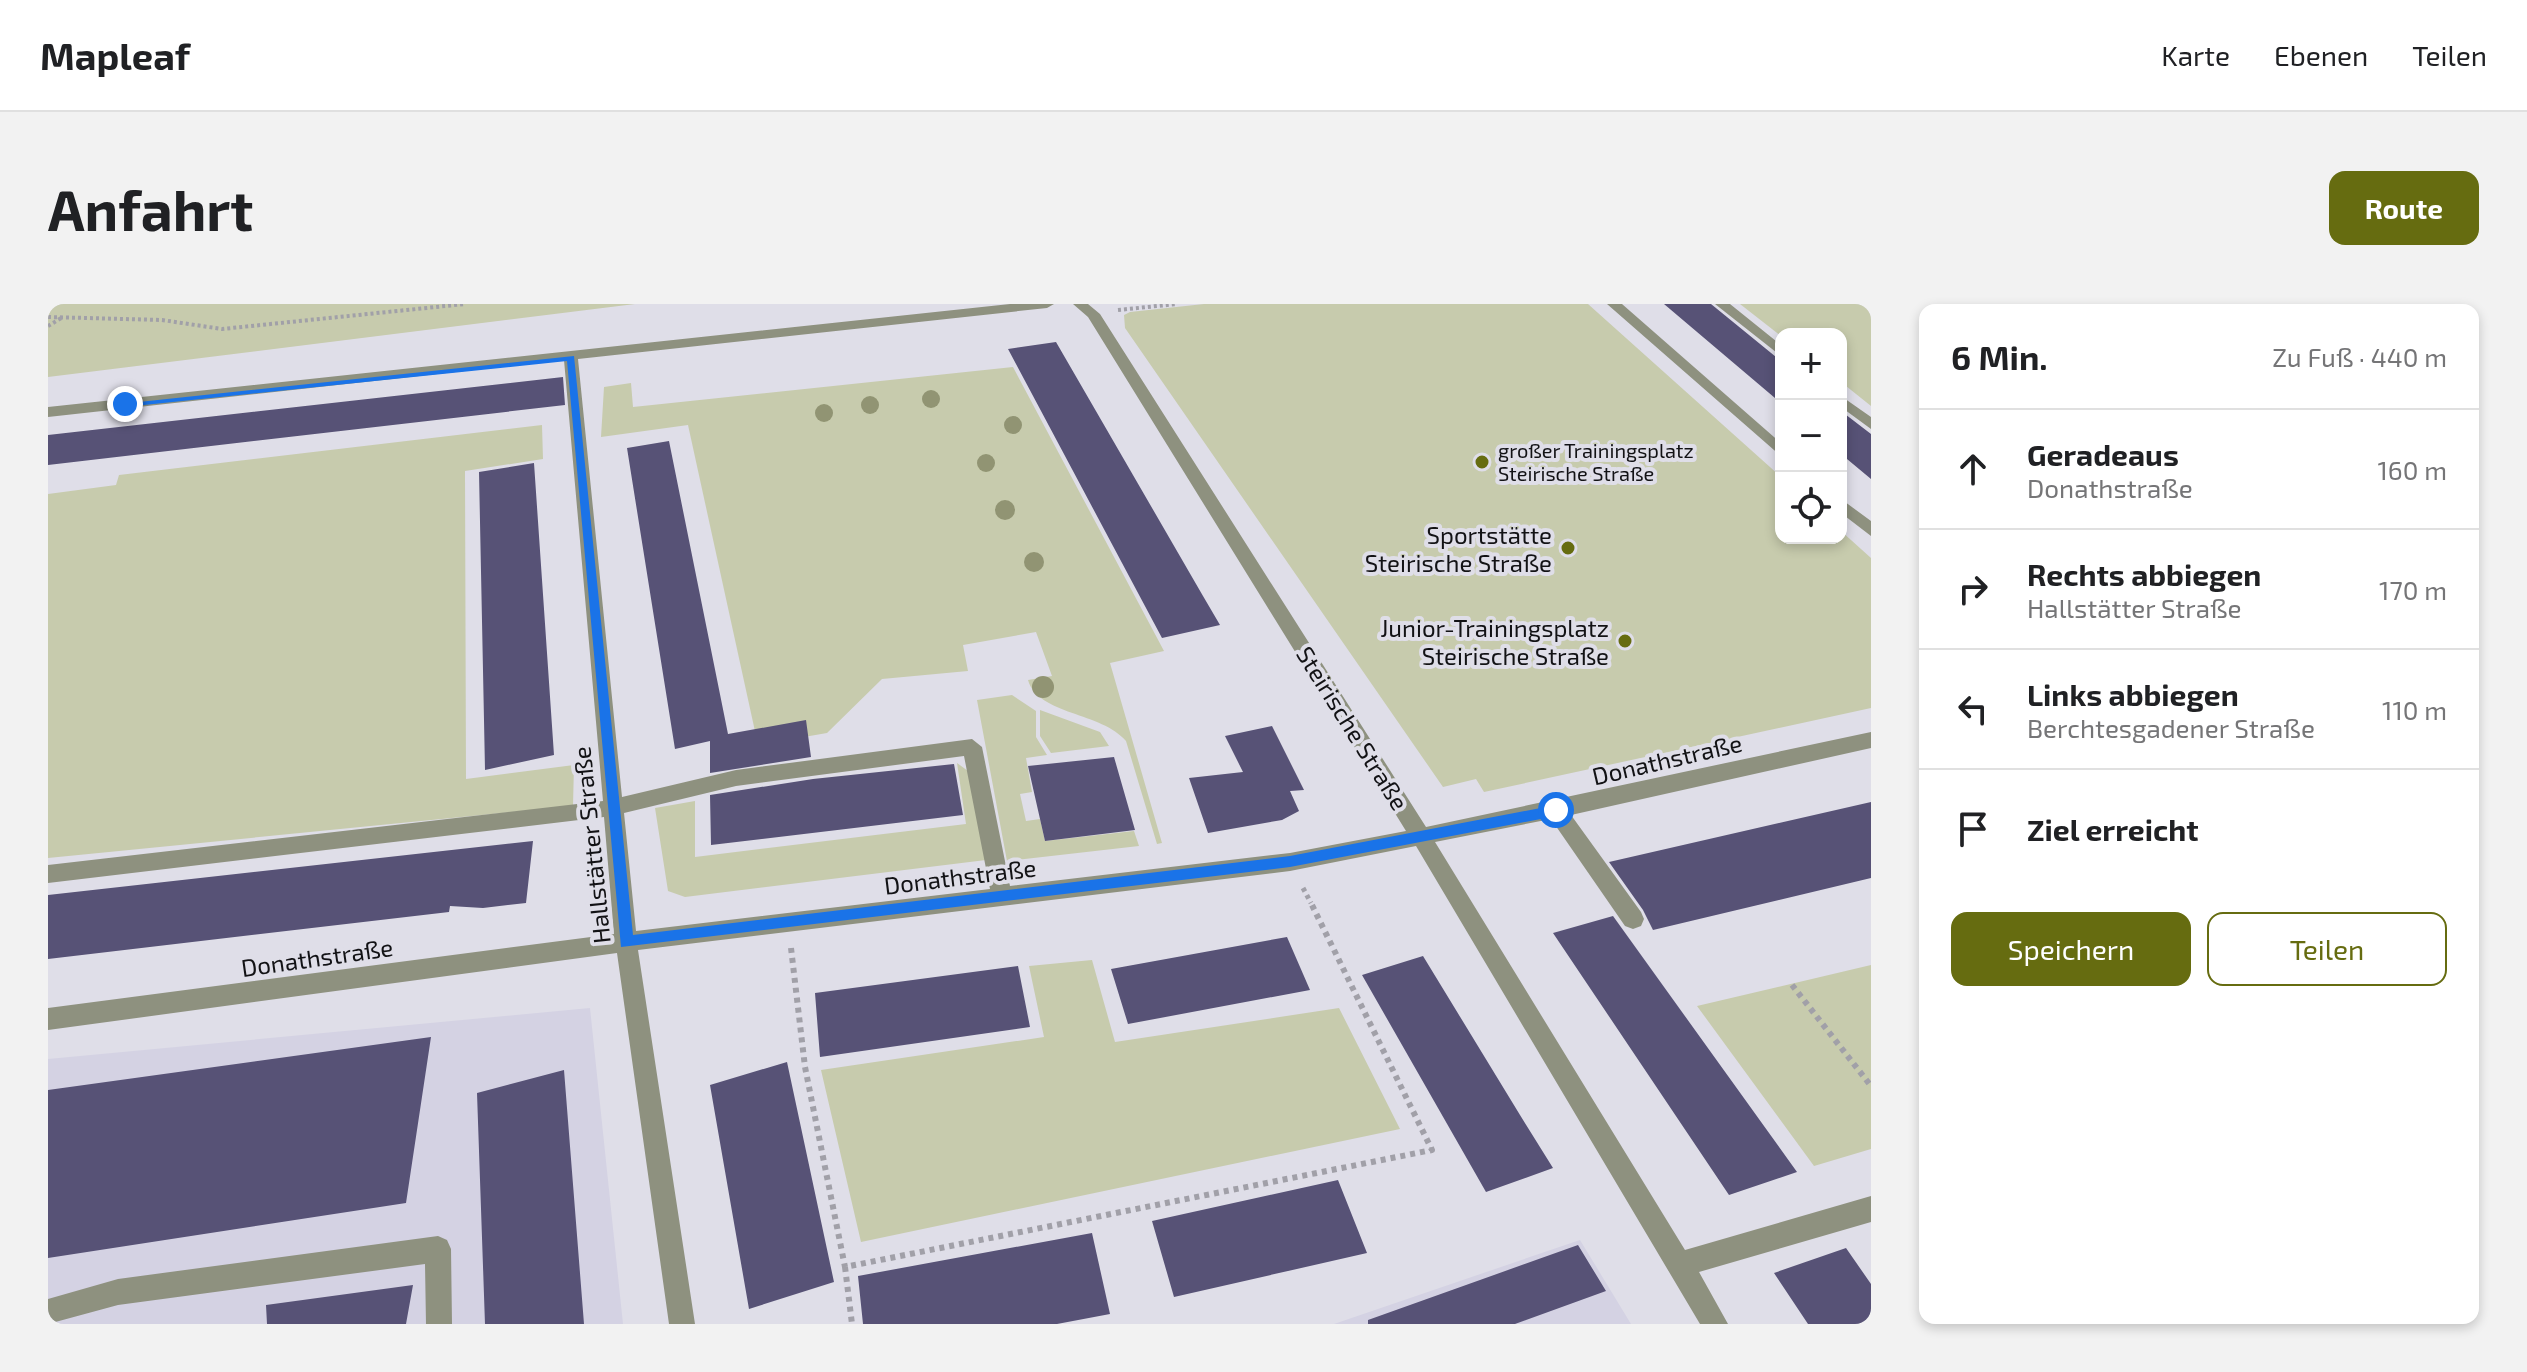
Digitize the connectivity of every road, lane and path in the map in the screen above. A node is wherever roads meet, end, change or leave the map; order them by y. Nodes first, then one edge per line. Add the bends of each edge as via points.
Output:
1 (465, 304) edge
2 (1045, 304) edge
3 (1177, 304) edge
4 (1614, 304) edge
5 (1722, 304) edge
6 (1086, 309) edge
7 (64, 316) junction
8 (48, 317) edge
9 (48, 326) edge
10 (1775, 347) edge
11 (571, 358) junction
12 (1847, 405) edge
13 (48, 412) edge
14 (1871, 424) edge
15 (1775, 446) edge
16 (1847, 509) edge
17 (1871, 530) edge
18 (1871, 740) edge
19 (612, 808) junction
20 (1556, 810) junction
21 (1422, 838) junction
22 (1290, 862) junction
23 (48, 874) edge
24 (1002, 897) junction
25 (1633, 919) dead end
26 (788, 923) junction
27 (626, 942) junction
28 (1792, 985) dead end
29 (48, 1019) edge
30 (1871, 1086) edge
31 (1871, 1209) edge
32 (1679, 1265) junction
33 (845, 1267) junction
34 (48, 1312) edge
35 (439, 1324) edge
36 (682, 1324) edge
37 (852, 1324) edge
38 (1715, 1324) edge

1 - 7 path via 222,329 162,320
2 - 11 street
3 - 6 path
4 - 15 street
5 - 10 street
6 - 21 street, Steirische Straße
7 - 8 path
7 - 9 path
11 - 13 street
11 - 19 street, Hallstätter Straße
12 - 14 street
16 - 17 street
18 - 20 street, Donathstraße
19 - 23 street
19 - 24 street via 736,778 972,747
19 - 27 street, Hallstätter Straße
20 - 21 street, Donathstraße
20 - 25 street
21 - 22 street, Donathstraße
21 - 32 street, Steirische Straße
22 - 24 street, Donathstraße
22 - 33 path via 1432,1150
24 - 26 street, Donathstraße
26 - 27 street, Donathstraße
26 - 33 path via 805,1067
27 - 29 street, Donathstraße
27 - 36 street, Hallstätter Straße
28 - 30 path
31 - 32 street
32 - 38 street, Steirische Straße
33 - 37 path
34 - 35 street via 118,1292 438,1249

